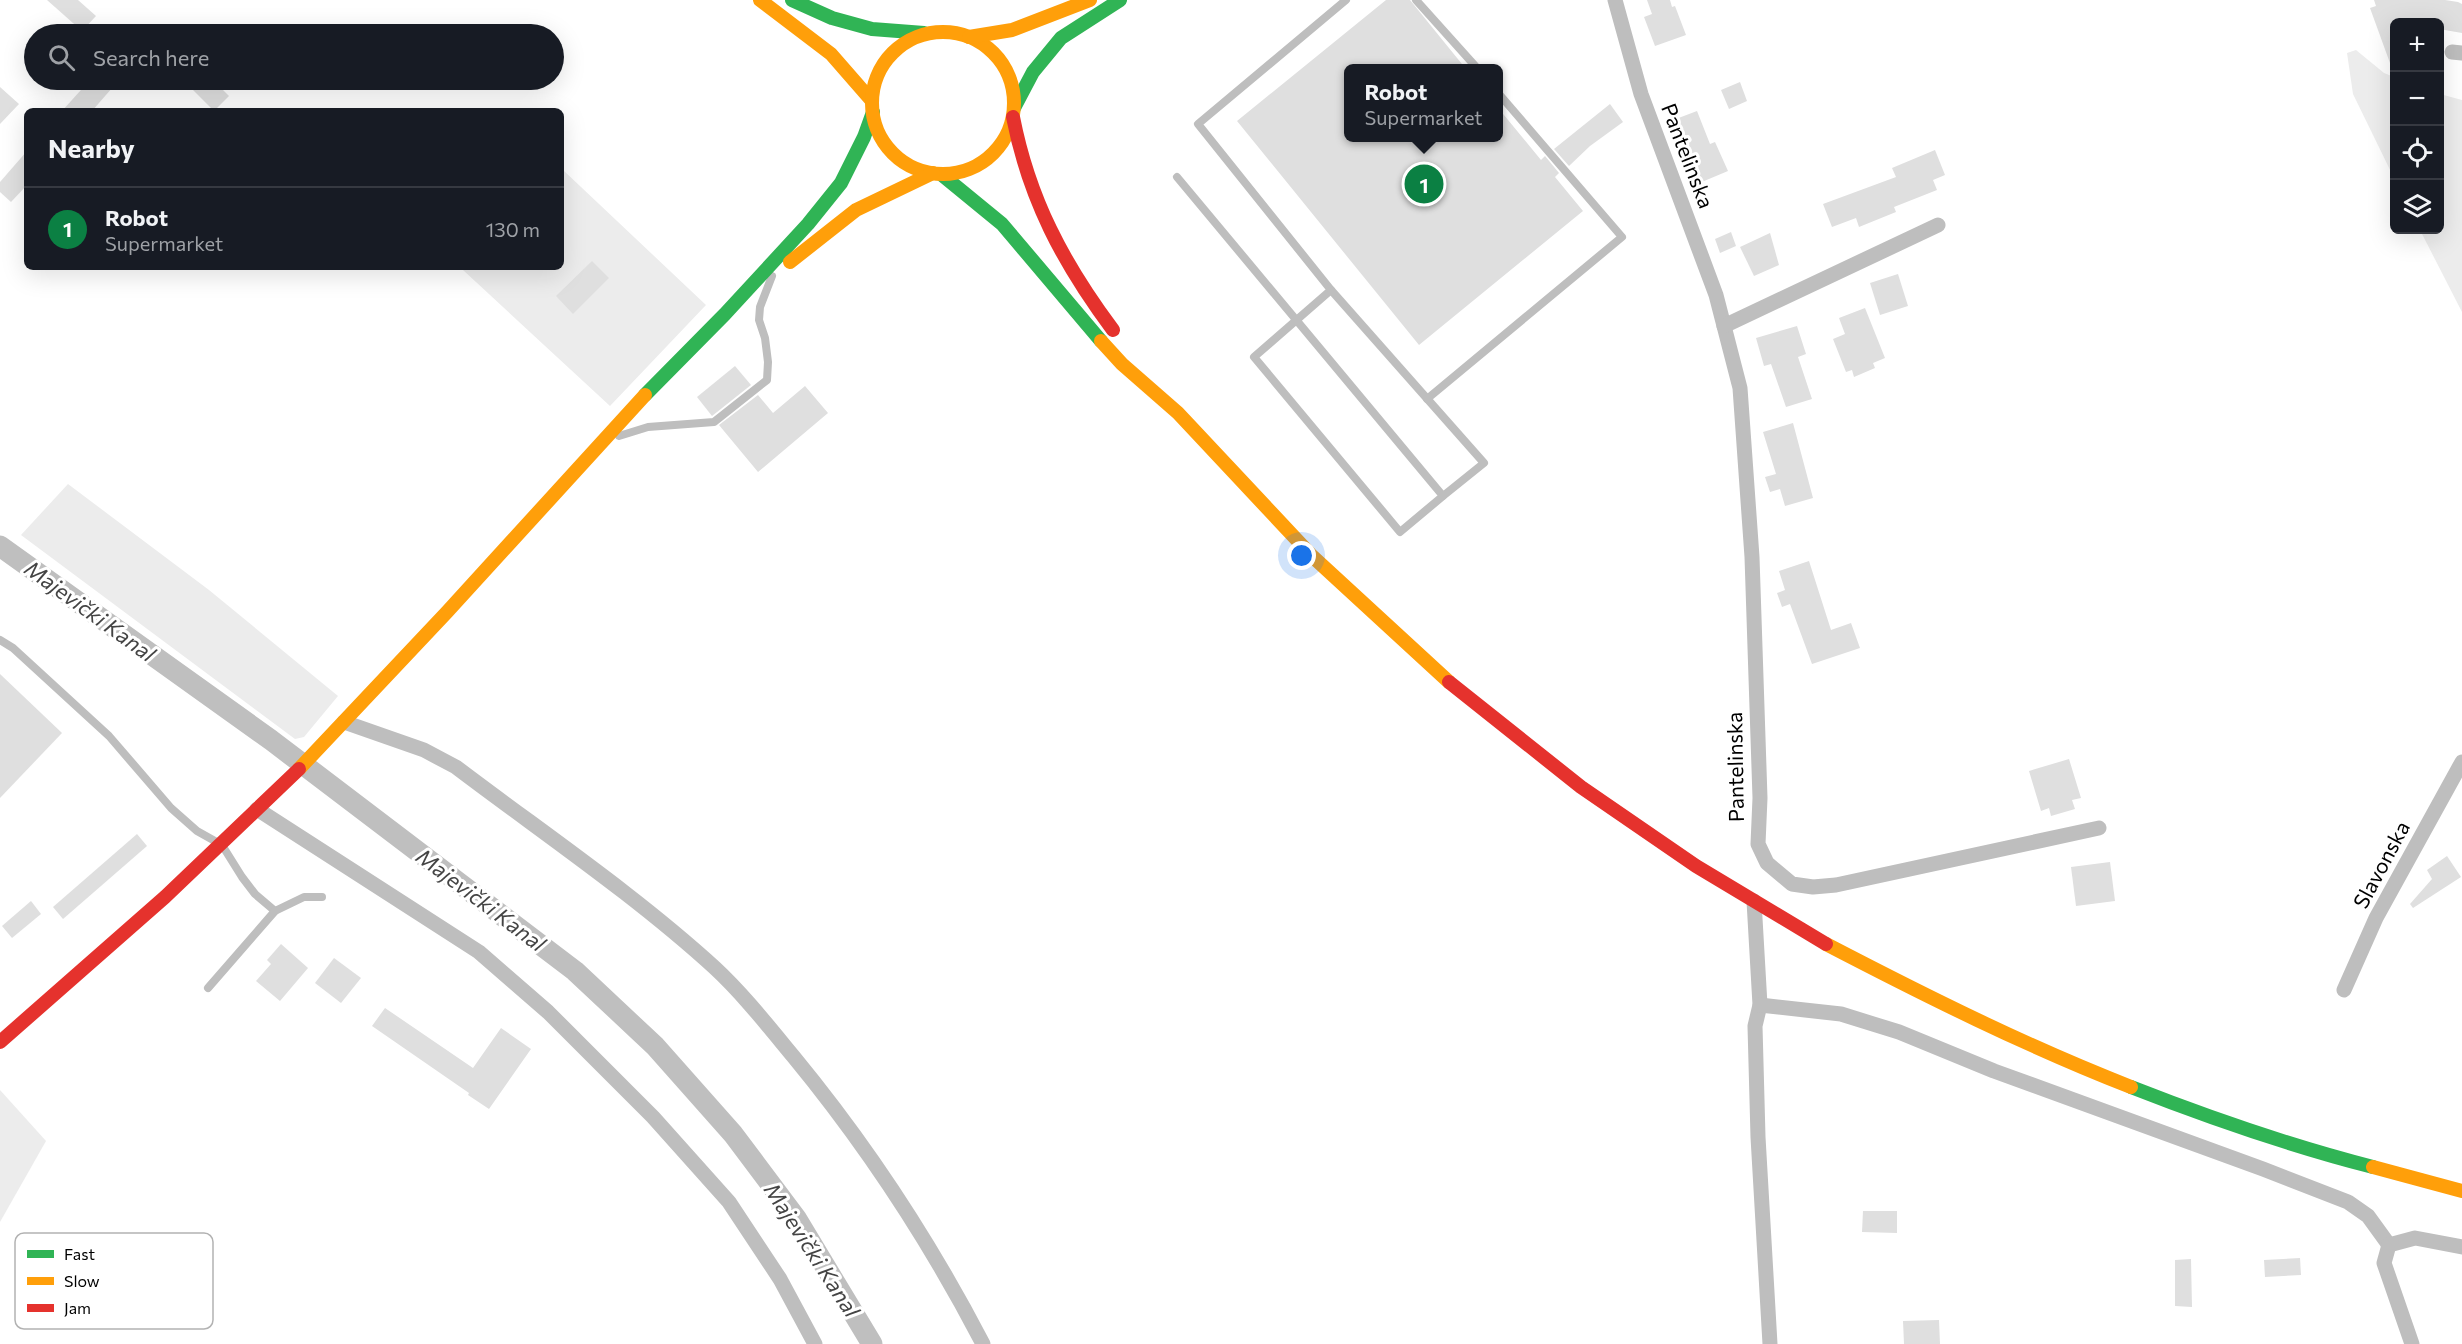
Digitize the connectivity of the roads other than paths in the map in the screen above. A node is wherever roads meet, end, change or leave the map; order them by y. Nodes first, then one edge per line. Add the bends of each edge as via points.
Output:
1 (760, 0) edge
2 (792, 0) edge
3 (1090, 0) edge
4 (1120, 0) edge
5 (1346, 0) edge
6 (1416, 0) edge
7 (1615, 0) edge
8 (927, 34) junction
9 (969, 37) junction
10 (1473, 64) edge
11 (1503, 99) edge
12 (872, 107) junction
13 (1014, 112) junction
14 (937, 173) junction
15 (1177, 177) dead end
16 (1938, 225) dead end
17 (772, 276) junction
18 (1331, 290) junction
19 (725, 314) junction
20 (1296, 321) junction
21 (1724, 326) junction
22 (1427, 399) junction
23 (1167, 401) junction
24 (604, 440) junction
25 (1443, 496) junction
26 (0, 640) edge
27 (344, 722) junction
28 (2462, 762) edge
29 (257, 809) junction
30 (2099, 828) dead end
31 (222, 845) junction
32 (322, 897) dead end
33 (1754, 901) junction
34 (275, 911) junction
35 (208, 988) dead end
36 (2344, 990) dead end
37 (1760, 1005) junction
38 (0, 1042) edge
39 (2462, 1191) edge
40 (2389, 1245) junction
41 (2462, 1247) edge
42 (815, 1344) edge
43 (983, 1344) edge
44 (1770, 1344) edge
45 (2412, 1344) edge

1 - 12 main road via 831,54
2 - 8 main road via 823,16 872,29
3 - 9 main road via 1012,30
4 - 13 main road via 1061,38 1033,72
5 - 18 lane via 1198,124
6 - 10 lane
7 - 21 street, Pantelinska via 1641,94
8 - 9 main road via 948,32
8 - 12 main road via 905,43 888,58 876,78
9 - 13 main road via 989,48 1004,65 1012,86
11 - 22 lane via 1622,237
12 - 14 main road via 879,134 892,153 911,166
12 - 19 main road via 864,137 841,183
13 - 14 main road via 1006,136 980,164 961,172
13 - 23 main road via 1023,162 1038,205 1061,250 1094,305
14 - 17 main road via 856,210
14 - 23 main road via 995,216 1118,359
15 - 20 lane
16 - 21 street
17 - 19 main road
17 - 24 lane via 759,320 765,338 767,380 714,422 648,427
18 - 20 lane
18 - 22 lane
19 - 24 main road
20 - 25 lane
20 - 25 lane via 1254,357 1400,532
21 - 30 street, Pantelinska via 1740,388 1752,557 1758,844 1767,863 1792,884 1813,888
22 - 25 lane via 1484,463
23 - 33 main road via 1306,550 1473,703 1573,780 1693,864
24 - 27 main road
26 - 31 lane via 109,736 171,808 196,831
27 - 29 main road
27 - 43 street via 424,750 456,767 716,969 842,1116 906,1208
28 - 36 street, Slavonska via 2376,918
29 - 31 main road
29 - 42 street via 479,952 548,1012 653,1117 729,1202 780,1279
31 - 34 lane via 255,894
31 - 38 main road
32 - 34 lane via 304,897
33 - 37 street
33 - 39 main road via 1907,987 2055,1057 2166,1102 2282,1142
34 - 35 lane
37 - 40 street via 1841,1014 1899,1032 1994,1071 2263,1169 2348,1202 2368,1216
37 - 44 street via 1755,1026 1758,1137
40 - 41 street via 2415,1238
40 - 45 street via 2384,1263

